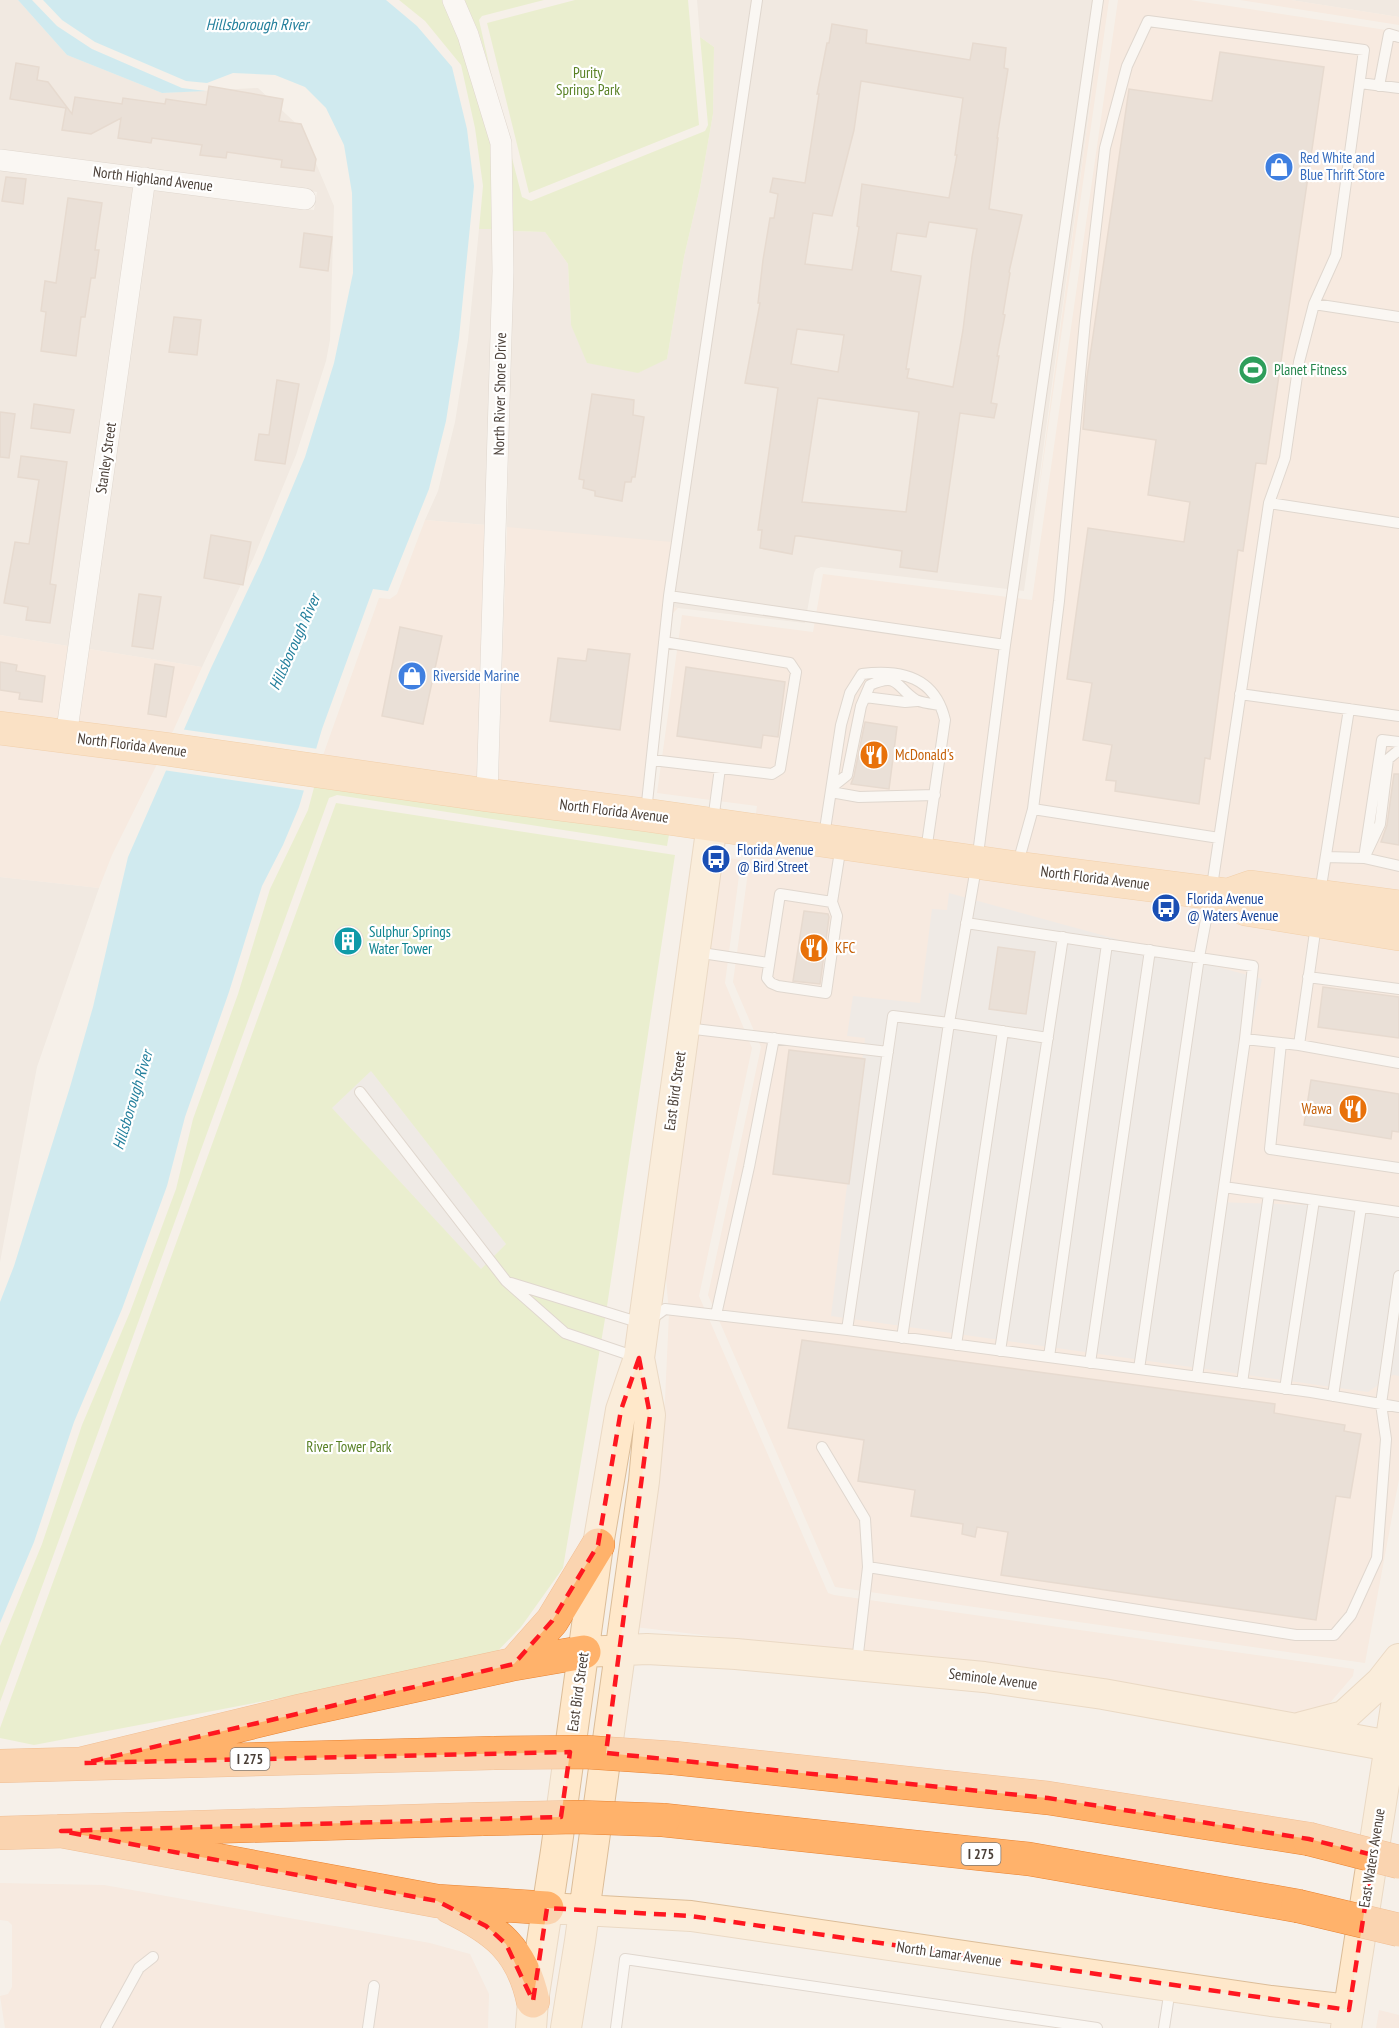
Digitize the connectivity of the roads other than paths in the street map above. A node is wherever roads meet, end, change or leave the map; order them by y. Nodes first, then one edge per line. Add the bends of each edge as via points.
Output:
1 (453, 0) edge
2 (757, 0) edge
3 (1098, 0) edge
4 (1399, 37) edge
5 (1360, 83) junction
6 (1379, 86) junction
7 (1399, 88) edge
8 (0, 160) edge
9 (145, 178) junction
10 (305, 200) dead end
11 (1314, 304) junction
12 (1399, 317) edge
13 (1269, 503) junction
14 (1399, 522) edge
15 (669, 596) junction
16 (664, 642) junction
17 (1005, 645) junction
18 (1240, 694) junction
19 (865, 697) junction
20 (917, 701) junction
21 (940, 705) junction
22 (1349, 709) junction
23 (1399, 716) edge
24 (0, 728) edge
25 (66, 737) junction
26 (1399, 742) edge
27 (1399, 750) edge
28 (652, 760) junction
29 (720, 768) junction
30 (832, 789) junction
31 (487, 795) junction
32 (935, 795) junction
33 (1033, 808) junction
34 (646, 815) junction
35 (712, 824) junction
36 (1219, 838) junction
37 (832, 841) junction
38 (926, 855) junction
39 (1326, 858) junction
40 (1364, 858) junction
41 (977, 862) junction
42 (1399, 866) edge
43 (1017, 868) junction
44 (1219, 894) junction
45 (832, 902) junction
46 (1399, 907) edge
47 (1318, 909) junction
48 (966, 923) junction
49 (1399, 934) edge
50 (1063, 937) junction
51 (1107, 944) junction
52 (1150, 950) junction
53 (695, 952) junction
54 (1199, 957) junction
55 (769, 963) junction
56 (1308, 976) junction
57 (1399, 989) edge
58 (949, 1023) junction
59 (684, 1028) junction
60 (1004, 1030) junction
61 (774, 1038) junction
62 (1048, 1038) junction
63 (1245, 1039) junction
64 (1281, 1043) junction
65 (1299, 1045) junction
66 (888, 1052) junction
67 (1399, 1063) edge
68 (360, 1092) dead end
69 (1399, 1168) edge
70 (1224, 1187) junction
71 (1269, 1194) junction
72 (1314, 1200) junction
73 (1361, 1207) junction
74 (1399, 1212) edge
75 (1399, 1276) edge
76 (506, 1281) junction
77 (716, 1315) junction
78 (644, 1324) junction
79 (847, 1330) junction
80 (902, 1338) junction
81 (956, 1345) junction
82 (1000, 1351) junction
83 (1049, 1357) junction
84 (639, 1358) junction
85 (1090, 1363) junction
86 (1139, 1369) junction
87 (1197, 1377) junction
88 (1242, 1383) junction
89 (1285, 1389) junction
90 (1333, 1396) junction
91 (1381, 1404) junction
92 (1399, 1407) edge
93 (822, 1447) dead end
94 (598, 1545) junction
95 (868, 1568) junction
96 (621, 1649) junction
97 (584, 1652) junction
98 (1399, 1659) edge
99 (514, 1664) junction
100 (856, 1664) junction
101 (1399, 1687) edge
102 (1291, 1729) junction
103 (1394, 1746) edge
104 (84, 1763) junction
105 (3, 1766) edge
106 (61, 1831) junction
107 (0, 1833) edge
108 (1399, 1862) edge
109 (437, 1901) junction
110 (547, 1908) junction
111 (584, 1911) junction
112 (1399, 1930) edge
113 (153, 1957) dead end
114 (374, 1986) dead end
115 (1170, 1986) junction
116 (1271, 2001) junction
117 (532, 2015) edge
118 (1347, 2019) edge
119 (106, 2028) edge
120 (368, 2028) edge
121 (566, 2028) edge
122 (616, 2028) edge
123 (1097, 2028) edge
124 (1164, 2028) edge
125 (1301, 2028) edge

1 - 31 street, North River Shore Drive via 468,35 501,143 503,271
2 - 15 lane
3 - 17 lane
4 - 6 lane via 1389,34
5 - 6 lane
5 - 11 lane via 1336,255
5 - 33 lane via 1364,50 1148,21 1127,66 1105,148 1059,601
6 - 7 lane
8 - 9 street, North Highland Avenue
9 - 10 street, North Highland Avenue
9 - 25 street, Stanley Street
11 - 12 lane
11 - 13 lane via 1299,362 1285,458
13 - 14 lane
13 - 18 lane
15 - 16 lane
15 - 17 lane
16 - 28 lane
16 - 29 lane via 790,663 796,672 780,769 772,774
17 - 41 lane
18 - 22 lane
18 - 36 lane
19 - 20 lane
19 - 20 lane via 870,685 884,679 896,681
19 - 30 lane via 847,775
20 - 21 lane
21 - 30 lane via 934,692 902,674 862,674 847,703
21 - 32 lane via 945,720
22 - 23 lane
22 - 39 lane
24 - 25 main road, North Florida Avenue
25 - 31 main road, North Florida Avenue
26 - 40 lane via 1382,740
27 - 40 lane via 1388,759 1380,824
28 - 29 lane
28 - 34 lane
29 - 35 lane
30 - 32 lane via 859,797
30 - 37 lane
31 - 34 main road, North Florida Avenue
32 - 38 lane
33 - 36 lane
33 - 43 lane
34 - 35 main road, North Florida Avenue
35 - 37 main road, North Florida Avenue
35 - 53 main road, East Bird Street
36 - 44 lane
37 - 38 main road, North Florida Avenue
37 - 45 lane
38 - 41 main road, North Florida Avenue
39 - 40 lane
39 - 47 lane
40 - 42 lane
41 - 43 main road, North Florida Avenue
41 - 48 lane
43 - 44 main road, North Florida Avenue
44 - 47 main road, North Florida Avenue via 1251,887
44 - 54 lane
45 - 55 lane via 780,894
45 - 55 lane via 837,916 826,993 771,983 767,978
46 - 47 main road, North Florida Avenue
47 - 49 main road, North Florida Avenue
47 - 56 lane
48 - 50 lane
48 - 58 lane
50 - 51 lane
50 - 62 lane
51 - 52 lane
51 - 83 lane
52 - 54 lane
52 - 85 lane
53 - 55 lane
53 - 59 main road, East Bird Street
54 - 63 lane via 1253,966
54 - 86 lane
56 - 57 lane
56 - 65 lane
58 - 60 lane
58 - 66 lane via 893,1016
58 - 80 lane
59 - 61 lane
59 - 78 main road, East Bird Street
60 - 62 lane
60 - 81 lane
61 - 66 lane
61 - 77 lane
62 - 82 lane
63 - 64 lane
63 - 70 lane
64 - 65 lane
64 - 69 lane via 1270,1149
65 - 67 lane
66 - 79 lane
68 - 76 lane
70 - 71 lane
70 - 87 lane
71 - 72 lane
71 - 88 lane
72 - 73 lane
72 - 89 lane
73 - 74 lane
73 - 90 lane
75 - 91 lane
76 - 78 lane
76 - 84 lane via 565,1333
77 - 78 lane via 665,1309
77 - 79 lane
78 - 84 main road, East Bird Street
79 - 80 lane
80 - 81 lane
81 - 82 lane
82 - 83 lane
83 - 85 lane
84 - 94 main road, East Bird Street via 621,1410
84 - 96 main road, East Bird Street via 650,1415
85 - 86 lane
86 - 87 lane
87 - 88 lane
88 - 89 lane
89 - 90 lane
90 - 91 lane
91 - 92 lane
91 - 95 lane via 1386,1439 1377,1557 1352,1615 1334,1635 1296,1635
93 - 95 lane via 865,1519
94 - 97 main road, East Bird Street
94 - 99 highway via 552,1621
95 - 100 lane
96 - 97 main road, Seminole Avenue
96 - 100 main road, Seminole Avenue
96 - 111 main road, East Bird Street
97 - 99 highway
97 - 110 main road, East Bird Street
98 - 102 main road via 1381,1682 1344,1716
99 - 104 highway
100 - 102 main road, Seminole Avenue via 1103,1694
101 - 103 main road, East Waters Avenue
102 - 103 main road, Seminole Avenue
103 - 118 main road, East Waters Avenue
104 - 105 highway, I 275
104 - 108 highway, I 275, bridge via 585,1752 674,1758 1048,1798 1309,1839
106 - 107 highway, I 275
106 - 109 highway
106 - 112 highway, I 275, bridge via 577,1817 663,1820 1029,1859 1298,1906
109 - 110 highway
109 - 117 highway via 497,1934 517,1960 530,1988
110 - 111 main road, North Lamar Avenue
110 - 117 main road, East Bird Street
111 - 115 main road, North Lamar Avenue via 691,1916
111 - 121 main road, East Bird Street
113 - 119 lane via 139,1968
114 - 120 lane
115 - 116 main road, North Lamar Avenue
115 - 124 lane
116 - 118 main road, North Lamar Avenue
116 - 125 main road
122 - 123 lane via 626,1959

